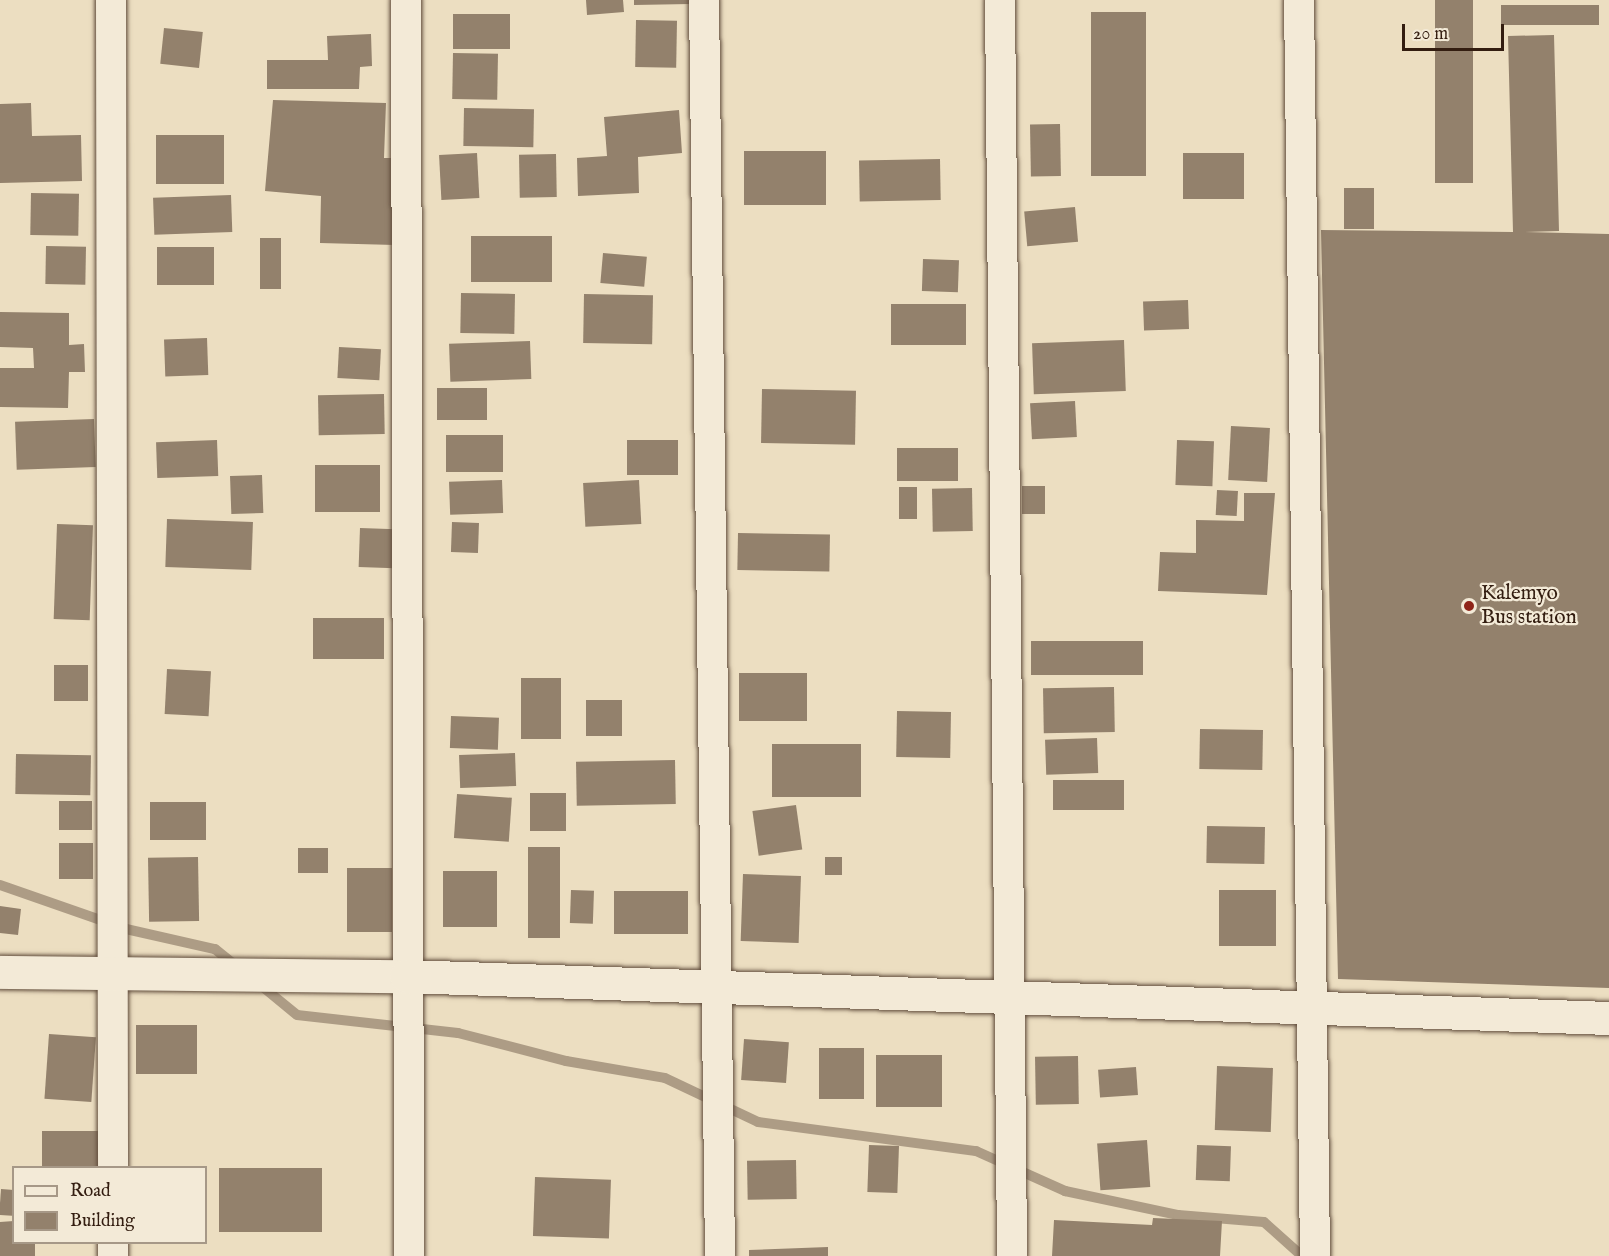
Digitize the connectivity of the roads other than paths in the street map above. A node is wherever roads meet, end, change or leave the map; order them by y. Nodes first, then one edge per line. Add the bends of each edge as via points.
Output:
1 (111, 0) edge
2 (406, 0) edge
3 (704, 0) edge
4 (999, 0) edge
5 (1299, 0) edge
6 (112, 961) junction
7 (0, 972) edge
8 (406, 984) junction
9 (717, 988) junction
10 (1011, 1000) junction
11 (1315, 1011) junction
12 (1609, 1018) edge
13 (113, 1166) edge
14 (1315, 1244) edge
15 (410, 1256) edge
16 (720, 1256) edge
17 (1012, 1256) edge

1 - 6 street
2 - 8 street
3 - 9 street
4 - 10 street
5 - 11 street
6 - 7 street
6 - 8 street via 194,975 276,975
6 - 13 street
8 - 9 street
8 - 15 street
9 - 10 street
9 - 16 street
10 - 11 street
10 - 17 street
11 - 12 street
11 - 14 street

